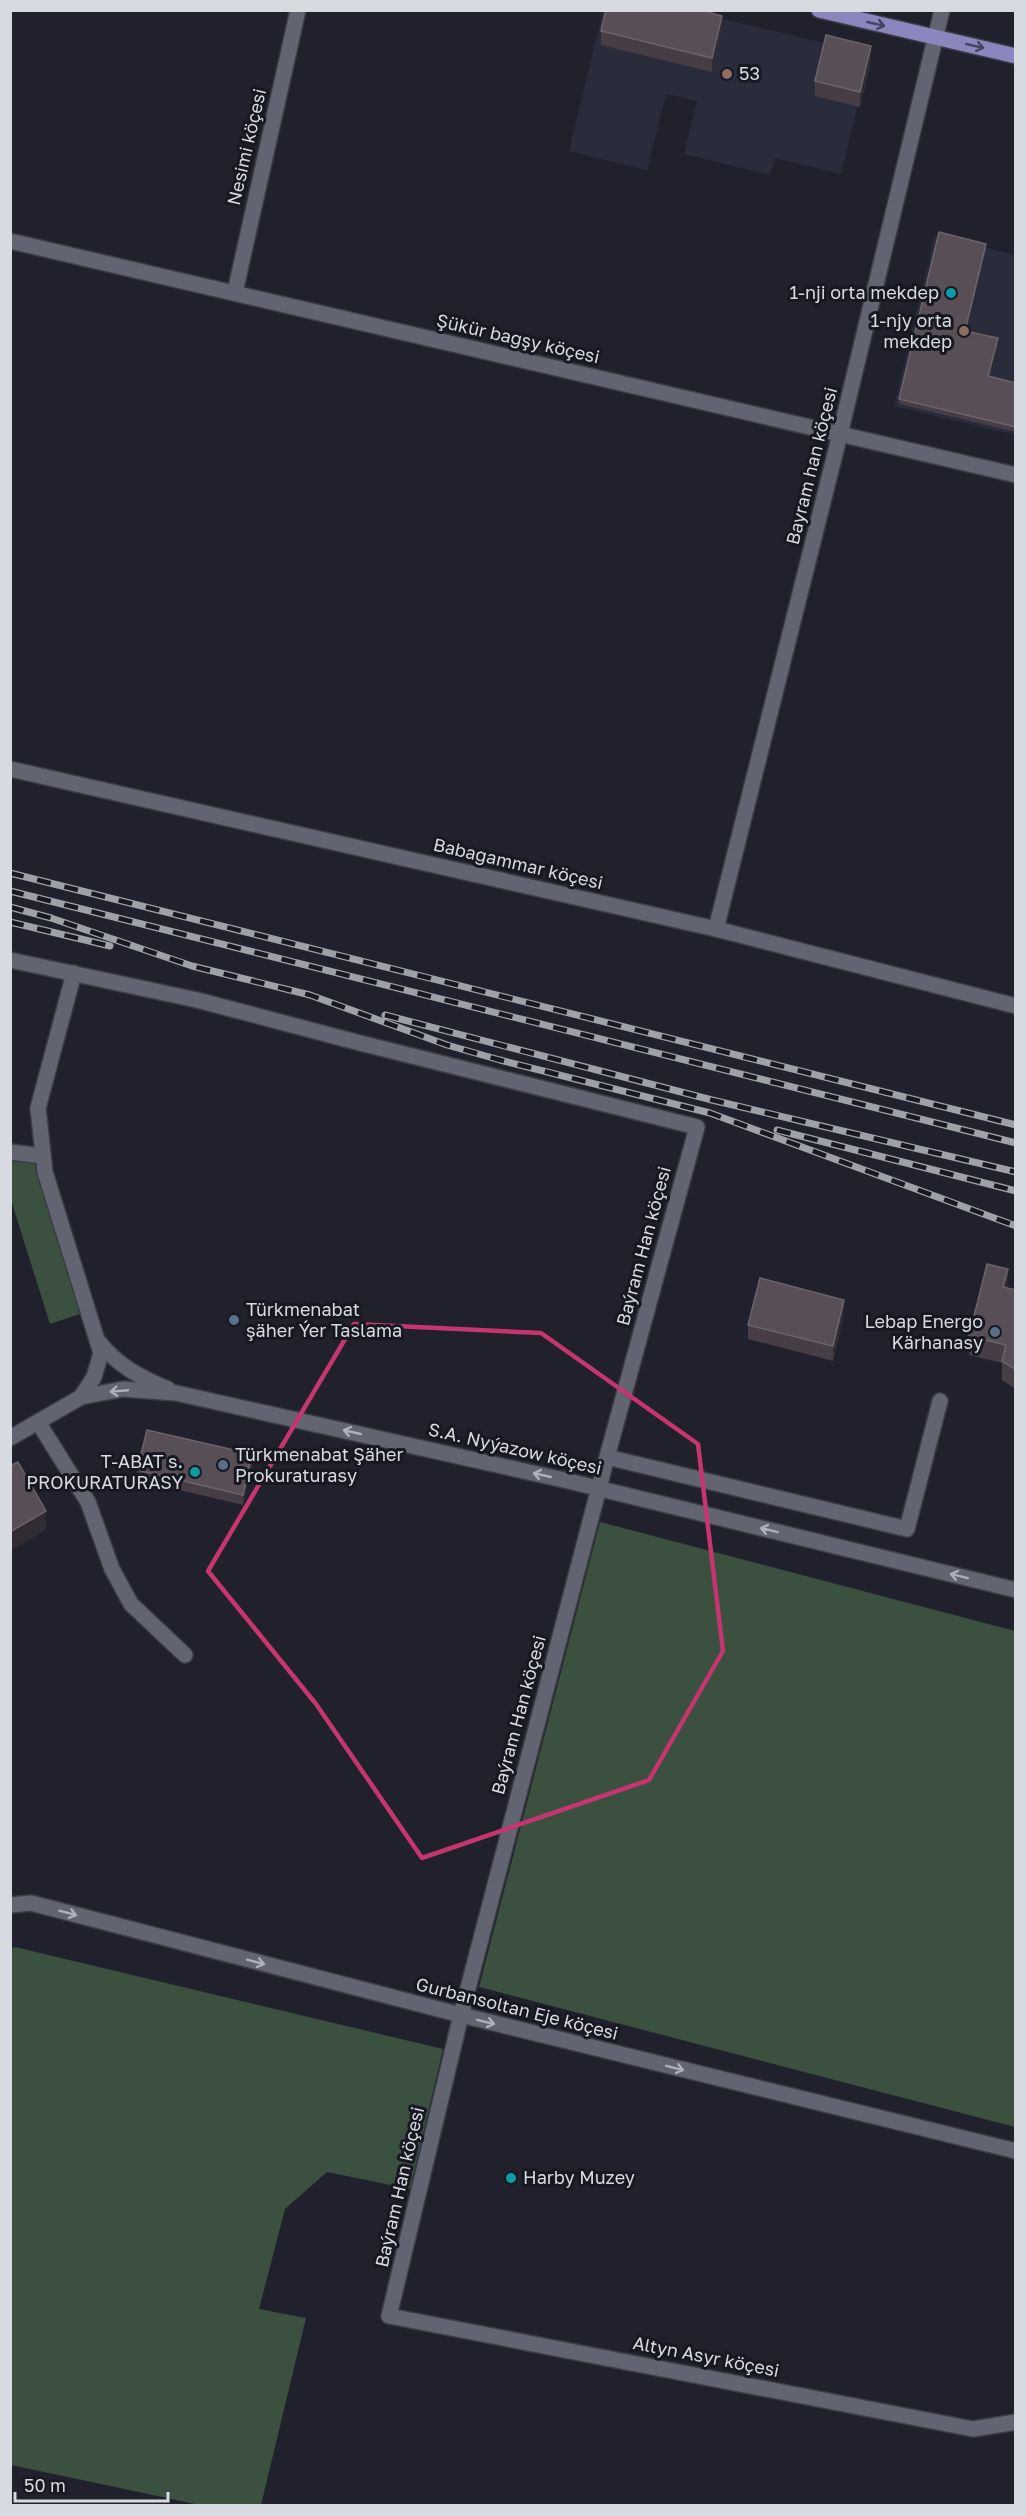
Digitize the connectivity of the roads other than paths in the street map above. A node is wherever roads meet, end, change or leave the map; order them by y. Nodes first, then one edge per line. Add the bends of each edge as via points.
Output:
1 (298, 10) edge
2 (819, 10) edge
3 (942, 10) edge
4 (935, 38) junction
5 (1016, 56) edge
6 (10, 241) edge
7 (235, 292) junction
8 (840, 434) junction
9 (1016, 476) edge
10 (10, 769) edge
11 (716, 929) junction
12 (10, 960) edge
13 (75, 973) junction
14 (1016, 1006) edge
15 (10, 1152) edge
16 (43, 1156) junction
17 (99, 1342) junction
18 (176, 1393) junction
19 (81, 1397) junction
20 (940, 1401) dead end
21 (38, 1422) junction
22 (10, 1438) edge
23 (607, 1457) junction
24 (599, 1489) junction
25 (1016, 1590) edge
26 (185, 1655) dead end
27 (10, 1905) edge
28 (461, 2016) junction
29 (1016, 2151) edge
30 (389, 2316) joint
31 (1016, 2422) edge

1 - 7 street, Nesimi köçesi
2 -> 4 main road
3 - 4 street, Bayram han köçesi
4 -> 5 main road
4 - 8 street, Bayram han köçesi
6 - 7 street, Şükür bagşy köçesi
7 - 8 street, Şükür bagşy köçesi
8 - 9 street, Şükür bagşy köçesi
8 - 11 street, Bayram han köçesi
10 - 11 street, Babagammar köçesi
11 - 14 street, Babagammar köçesi
12 - 13 street
13 - 16 street via 38,1108
13 - 23 street, Baýram Han köçesi via 197,1000 697,1127
15 - 16 street
16 - 17 street
17 - 18 street via 127,1369
17 - 19 street via 97,1369
18 -> 19 street, S.A. Nyýazow köçesi via 123,1389
24 -> 18 street, S.A. Nyýazow köçesi
19 - 21 street, S.A. Nyýazow köçesi
20 - 23 street via 907,1529
21 - 22 street, S.A. Nyýazow köçesi
21 - 26 street via 87,1502 112,1569 131,1604
23 - 24 street, Baýram Han köçesi
25 -> 24 street, S.A. Nyýazow köçesi
24 - 28 street, Baýram Han köçesi
27 -> 28 street, Gurbansoltan Eje köçesi via 31,1903
28 -> 29 street, Gurbansoltan Eje köçesi
28 - 30 street, Baýram Han köçesi
30 - 31 street, Altyn Asyr köçesi via 973,2428

